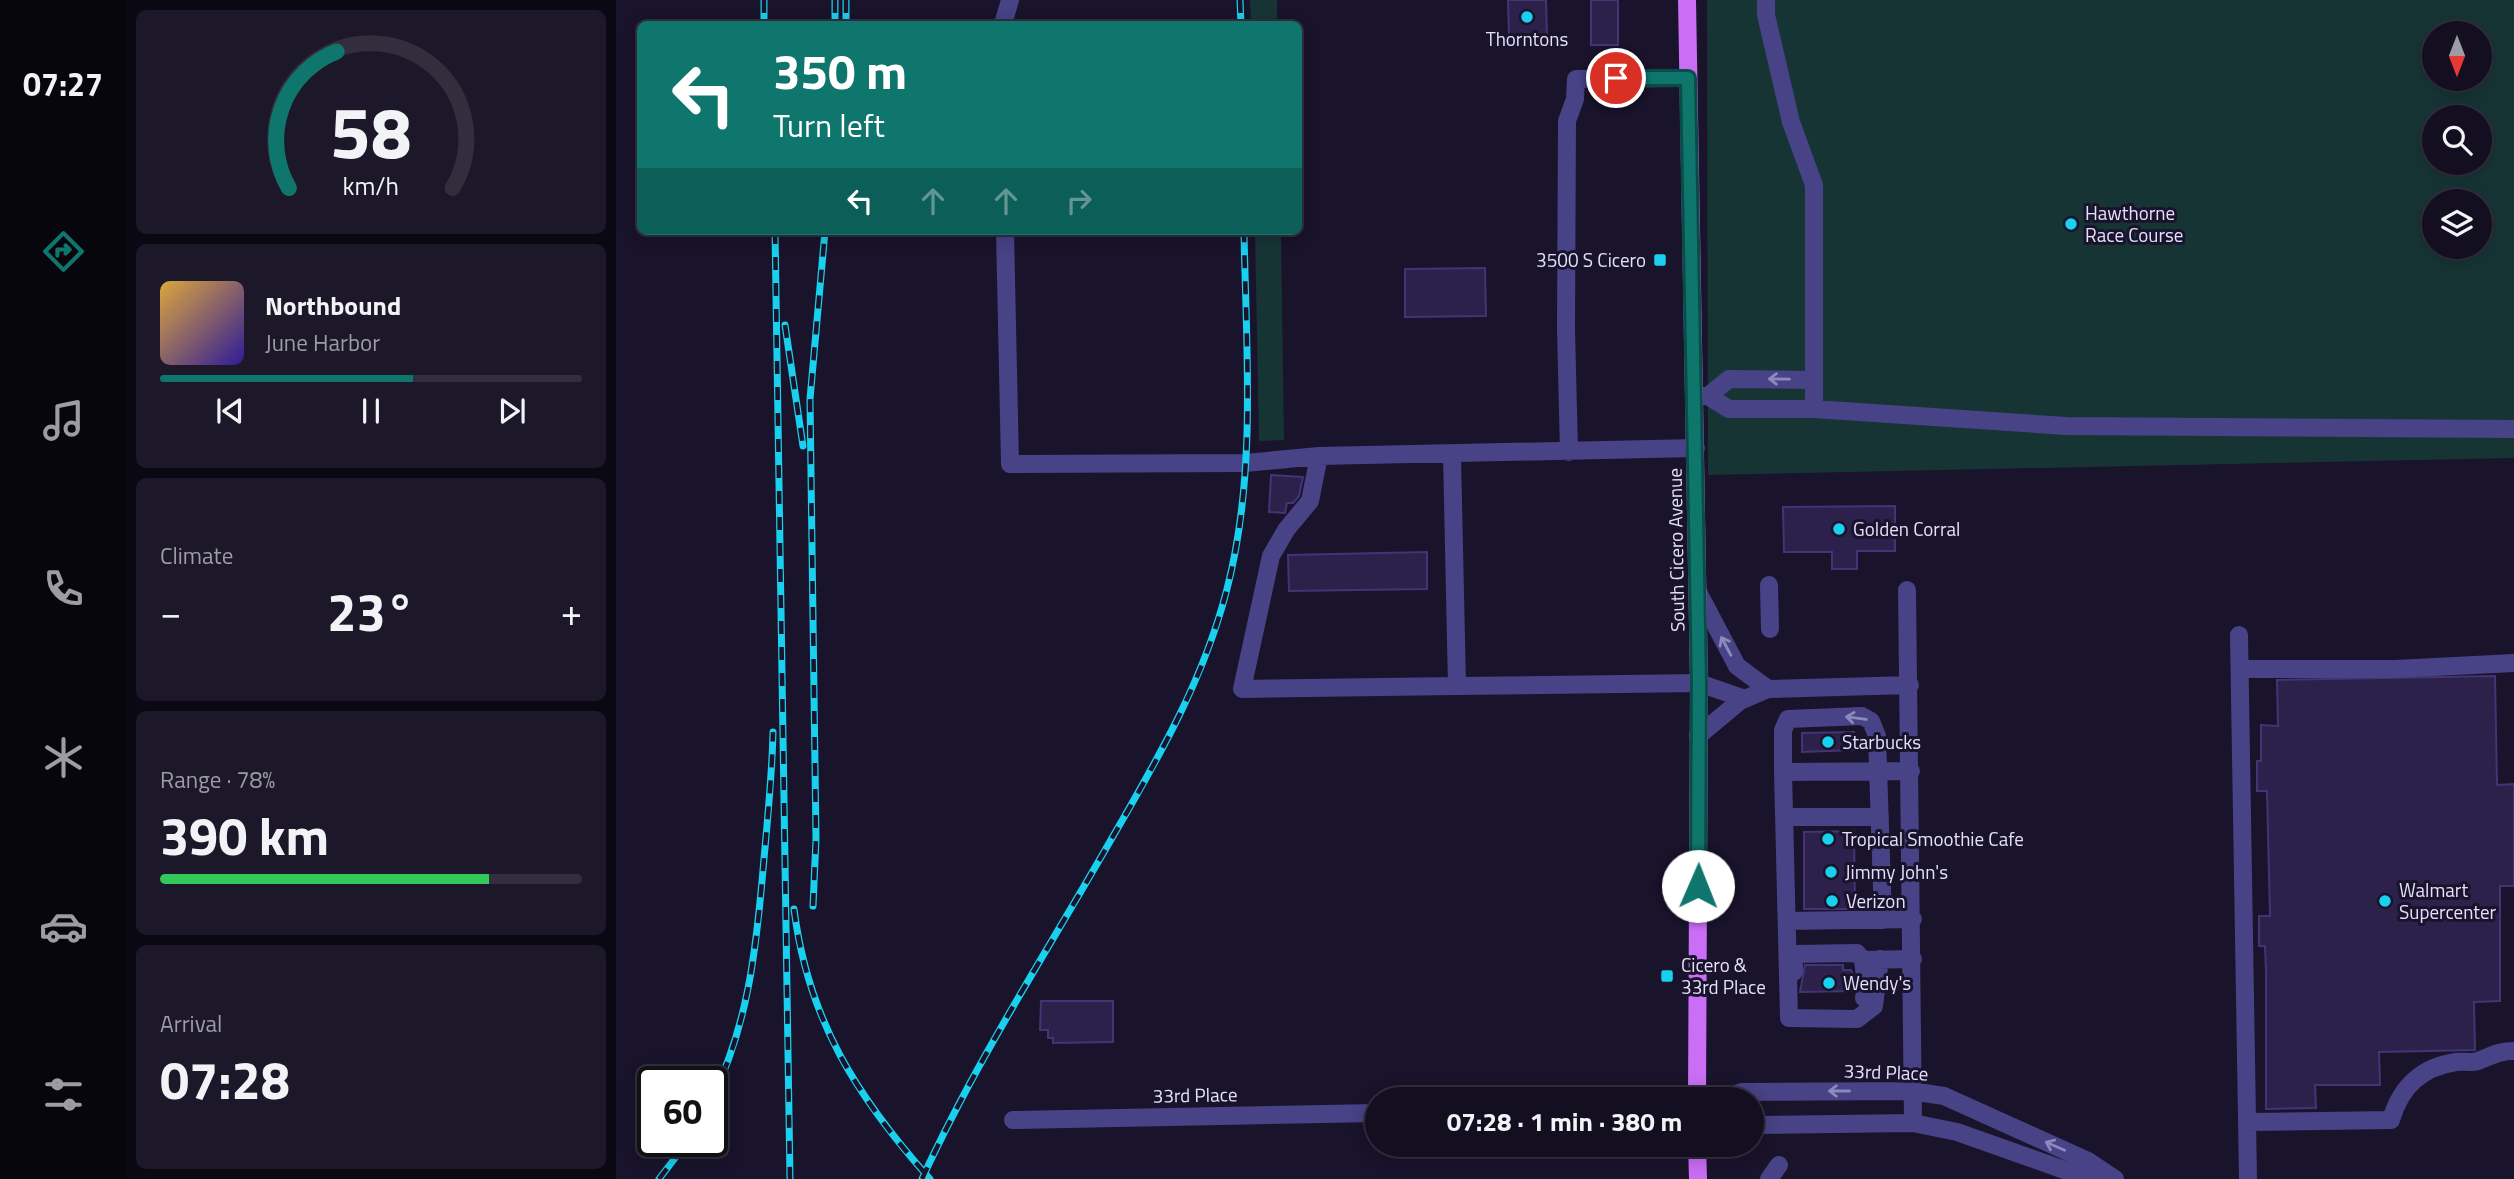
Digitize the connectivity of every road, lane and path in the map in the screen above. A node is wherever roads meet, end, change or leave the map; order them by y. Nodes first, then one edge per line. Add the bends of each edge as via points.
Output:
1 (1010, 0) edge
2 (1686, 0) edge
3 (1766, 0) edge
4 (1004, 21) edge
5 (1688, 78) junction
6 (1005, 235) edge
7 (1814, 380) junction
8 (1701, 396) junction
9 (1814, 409) junction
10 (2514, 429) edge
11 (1696, 448) junction
12 (1569, 452) junction
13 (1452, 455) junction
14 (1320, 456) junction
15 (1769, 585) dead end
16 (1907, 590) dead end
17 (1698, 592) junction
18 (1770, 629) dead end
19 (2239, 635) dead end
20 (2514, 663) edge
21 (2240, 669) junction
22 (1699, 683) junction
23 (1457, 685) junction
24 (1910, 685) junction
25 (1768, 689) junction
26 (1745, 699) junction
27 (1699, 736) junction
28 (1911, 771) junction
29 (1783, 772) junction
30 (1879, 772) junction
31 (1784, 817) junction
32 (1880, 817) junction
33 (1883, 919) junction
34 (1913, 919) junction
35 (1787, 921) junction
36 (1913, 958) junction
37 (1871, 959) junction
38 (2514, 1051) edge
39 (1697, 1087) edge
40 (1764, 1092) edge
41 (1915, 1092) junction
42 (1365, 1113) edge
43 (1013, 1119) dead end
44 (2247, 1122) junction
45 (1913, 1123) junction
46 (1764, 1125) edge
47 (1697, 1157) edge
48 (1698, 1179) edge
49 (2105, 1179) edge
50 (2115, 1179) edge
51 (2248, 1179) edge

1 - 4 lane
2 - 5 main road, South Cicero Avenue
3 - 7 lane via 1791,122 1814,185
5 - 8 main road, South Cicero Avenue
5 - 12 lane via 1576,79 1567,121
6 - 14 lane via 1010,464 1245,463
7 -> 8 lane via 1729,379
7 - 9 lane
8 - 9 lane via 1729,409
8 - 11 main road, South Cicero Avenue
9 - 10 lane via 2114,428
11 - 12 lane
11 - 17 main road, South Cicero Avenue
12 - 13 lane
13 - 14 lane
13 - 23 lane
14 - 23 lane via 1310,501 1271,556 1242,689
15 - 18 lane
16 - 24 lane
17 - 22 main road, South Cicero Avenue
25 -> 17 lane via 1737,666
19 - 21 lane
20 - 21 lane
21 - 44 lane
22 - 23 lane
22 - 26 lane
22 - 27 main road, South Cicero Avenue
24 - 25 lane
24 - 28 lane
25 - 26 lane
26 - 27 lane
27 - 39 main road, South Cicero Avenue
28 - 30 lane
28 - 34 lane
29 - 30 lane
30 -> 29 lane via 1877,736 1871,721 1862,716 1788,719 1783,730
29 - 31 lane
30 - 32 lane
31 - 32 lane
31 - 35 lane
32 - 33 lane
33 - 34 lane
33 - 35 lane
34 - 36 lane
35 - 37 lane via 1789,1018 1857,1019 1874,1006
36 - 37 lane
36 - 41 lane
37 - 37 lane via 1857,953 1794,954 1795,1005 1801,1010 1851,1010 1864,1000
38 - 44 lane via 2498,1051 2476,1062 2424,1072 2406,1086 2392,1119
41 -> 40 lane, 33rd Place
41 - 45 lane
50 -> 41 lane, 33rd Place via 2088,1161 1944,1096
42 - 43 lane, 33rd Place
44 - 51 lane
45 - 46 lane
45 - 49 lane via 1957,1132 2084,1177
47 - 48 main road

